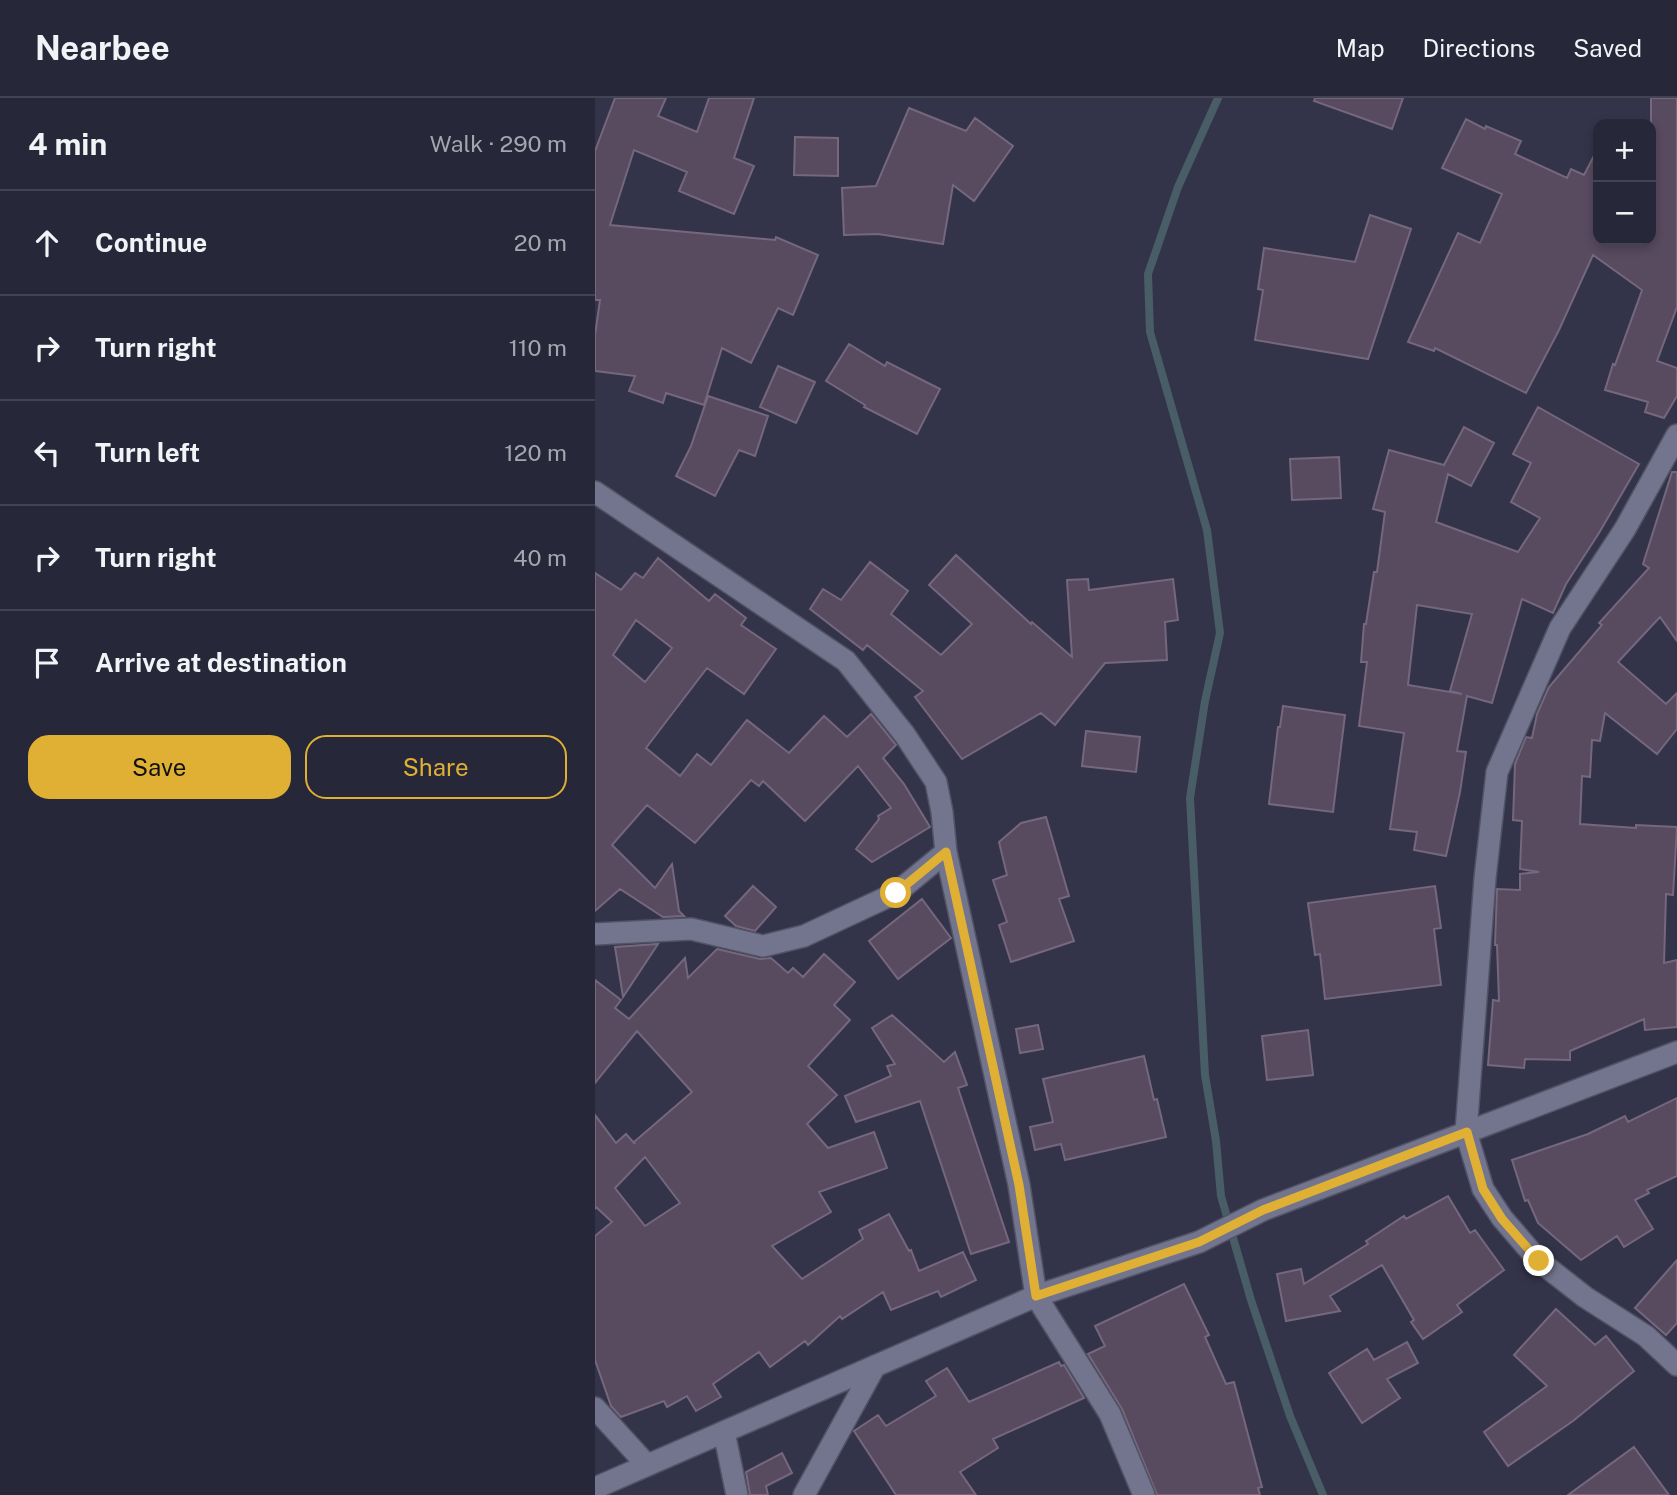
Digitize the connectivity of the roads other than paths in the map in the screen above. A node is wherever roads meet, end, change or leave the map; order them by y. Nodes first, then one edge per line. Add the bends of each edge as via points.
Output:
1 (1677, 435) edge
2 (595, 492) edge
3 (946, 852) junction
4 (595, 934) edge
5 (1677, 1052) edge
6 (1467, 1132) junction
7 (1036, 1296) junction
8 (1677, 1365) edge
9 (875, 1366) junction
10 (595, 1408) edge
11 (724, 1432) junction
12 (647, 1465) junction
13 (595, 1488) edge
14 (737, 1495) edge
15 (804, 1495) edge
16 (1144, 1495) edge

1 - 6 street via 1625,529 1560,628 1497,772
2 - 3 street via 846,662 936,782
3 - 4 street via 896,893 804,936 763,946 691,929
3 - 7 street via 1019,1185
5 - 6 street
6 - 7 street via 1263,1210 1199,1242
6 - 8 street via 1483,1189 1539,1261 1646,1336
7 - 9 street
7 - 16 street via 1110,1414
9 - 11 street
9 - 15 street
10 - 12 street
11 - 12 street
11 - 14 street
12 - 13 street

